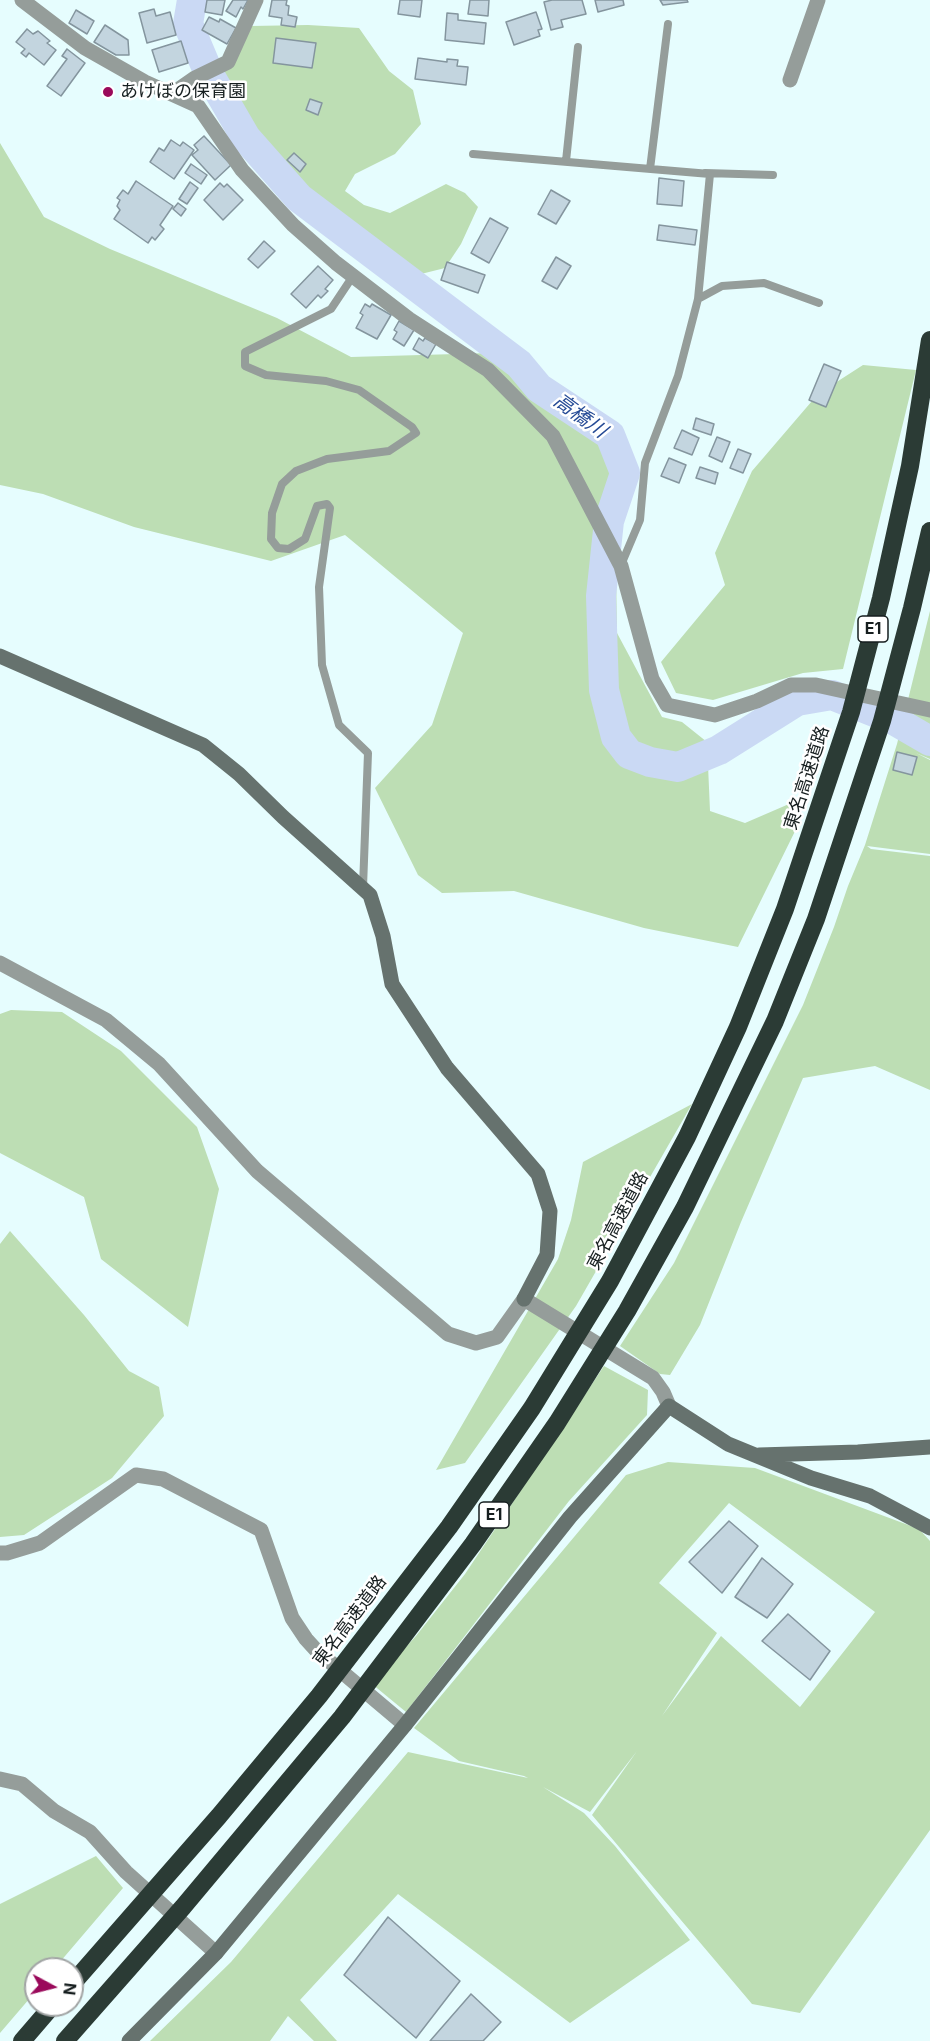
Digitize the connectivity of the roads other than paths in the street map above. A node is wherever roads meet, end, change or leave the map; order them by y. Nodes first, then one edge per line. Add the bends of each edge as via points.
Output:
1 (22, 0) edge
2 (256, 0) edge
3 (818, 0) edge
4 (668, 24) dead end
5 (578, 47) dead end
6 (790, 80) dead end
7 (172, 94) junction
8 (473, 154) dead end
9 (566, 162) junction
10 (650, 169) junction
11 (705, 174) junction
12 (773, 175) dead end
13 (353, 276) junction
14 (698, 299) junction
15 (819, 303) dead end
16 (930, 340) edge
17 (930, 531) edge
18 (621, 566) junction
19 (0, 656) edge
20 (930, 710) edge
21 (363, 888) junction
22 (0, 963) edge
23 (529, 1302) junction
24 (669, 1406) junction
25 (930, 1447) edge
26 (753, 1455) junction
27 (930, 1528) edge
28 (0, 1552) edge
29 (405, 1725) junction
30 (0, 1779) edge
31 (212, 1949) junction
32 (84, 1970) edge
33 (43, 2017) edge
34 (22, 2041) edge
35 (65, 2041) edge
36 (129, 2041) edge

1 - 7 street via 85,48
2 - 7 street via 228,62
3 - 6 street
4 - 10 lane
5 - 9 lane
7 - 13 street via 198,106 242,170 293,225
8 - 9 lane
9 - 10 lane
10 - 11 lane
11 - 12 lane
11 - 14 lane via 710,174
13 - 18 street via 409,319 488,370 553,436
13 - 21 lane via 331,309 245,352 245,366 266,375 326,381 359,390 416,434 389,451 327,459 297,471 282,484 272,513 271,539 278,548 289,549 305,538 317,506 327,504 330,508 319,587 322,665 339,725 368,753
14 - 15 lane via 722,286 764,283
14 - 18 lane via 678,376 645,464 640,520
16 - 32 highway, 東名高速道路 / E1 via 910,466 851,712 785,909 738,1027 687,1137 610,1281 532,1408 449,1527 319,1696
17 - 35 highway, E1 via 882,721 816,919 775,1021 685,1207 627,1311 557,1423 473,1544 342,1717
18 - 20 street via 652,678 667,705 715,715 791,685 816,685
19 - 21 street via 203,745
21 - 23 street via 370,895 383,936 392,984 447,1068 538,1173 550,1211 547,1255
22 - 23 street via 106,1020 159,1064 257,1171 448,1334 476,1343 497,1337
23 - 24 street via 653,1378
24 - 26 street via 728,1444
24 - 29 street via 570,1517
25 - 26 street
26 - 27 street via 870,1496
28 - 29 street via 40,1543 136,1475 163,1479 261,1530 292,1618 316,1650
29 - 31 street
30 - 31 street via 22,1784 54,1811 90,1832 126,1872
31 - 36 street
33 - 34 highway

